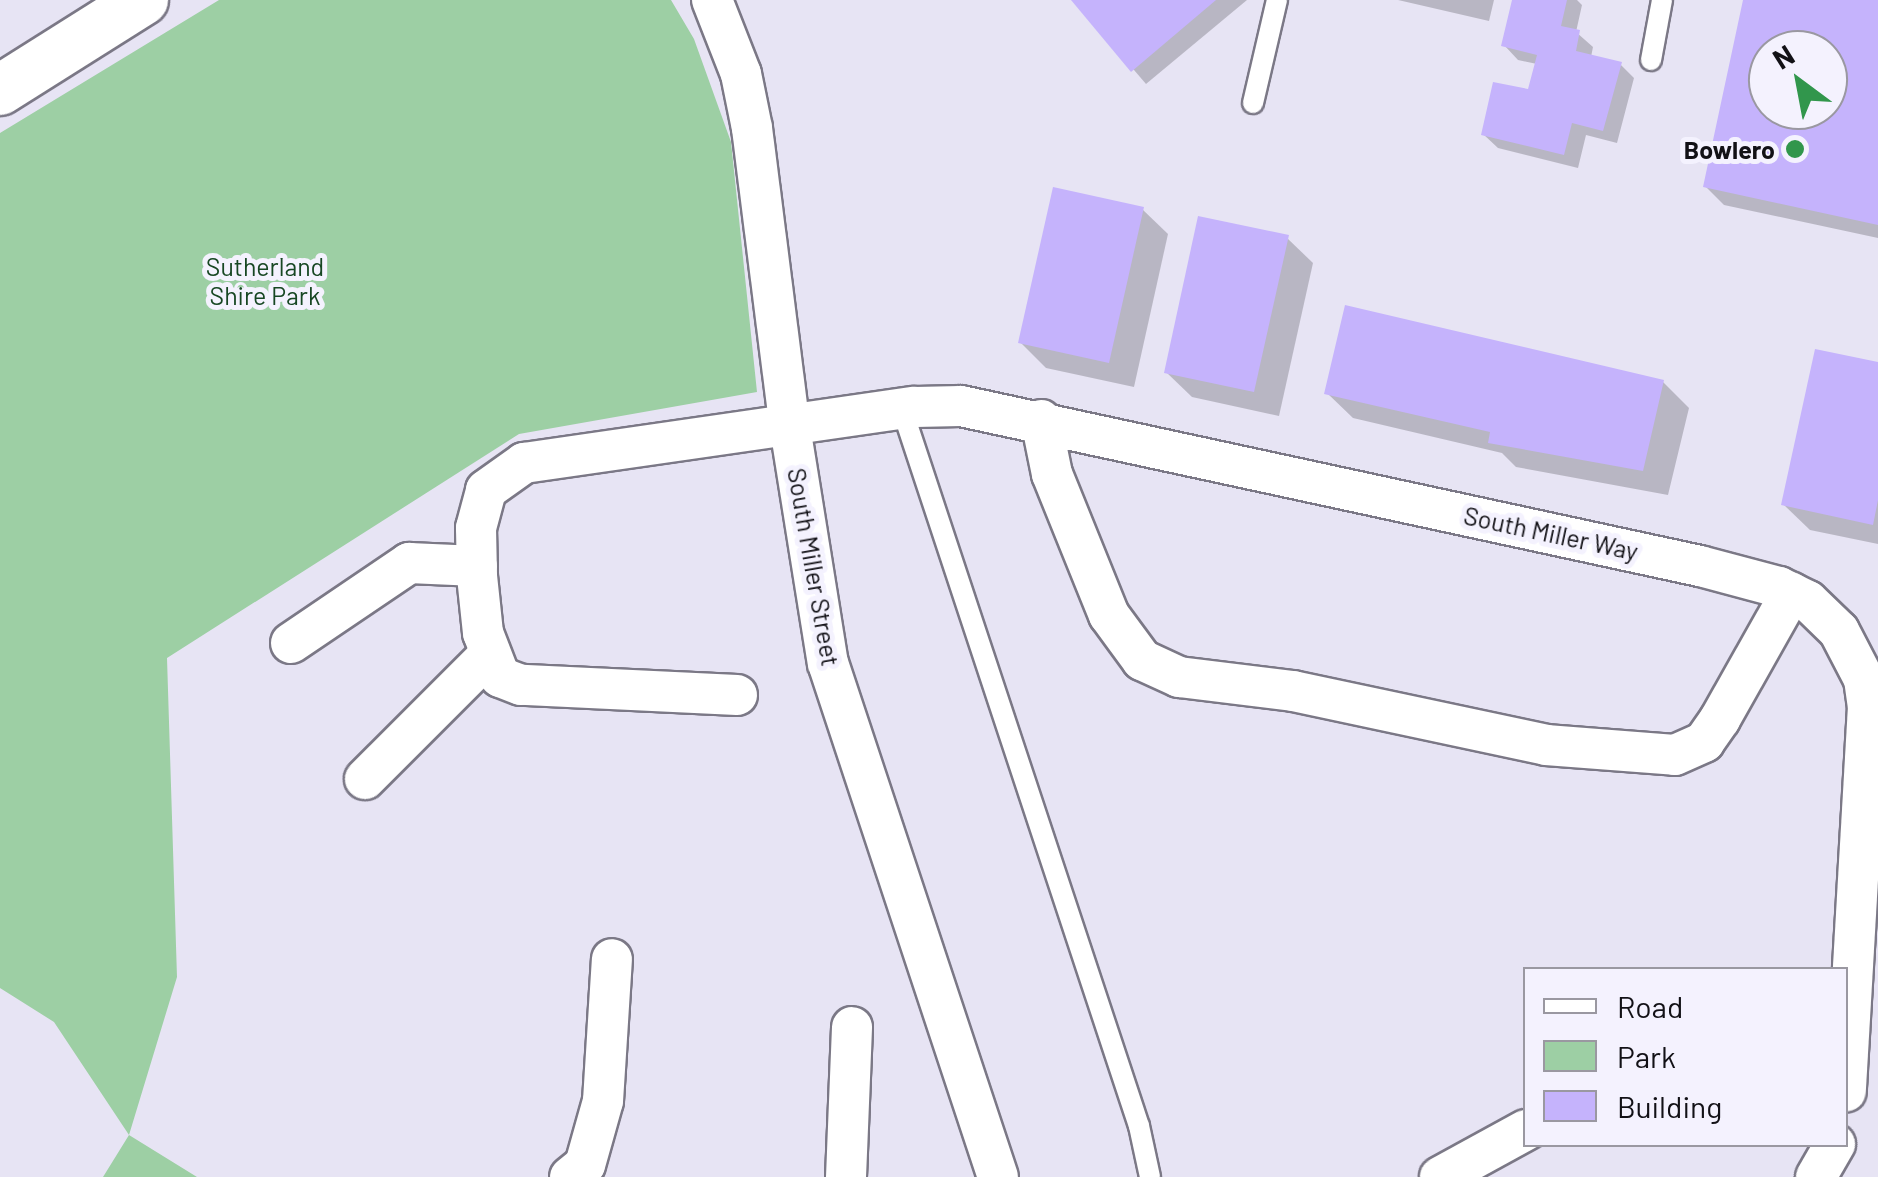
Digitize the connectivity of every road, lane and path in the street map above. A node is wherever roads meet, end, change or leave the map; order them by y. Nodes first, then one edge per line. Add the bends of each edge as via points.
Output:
1 (143, 0) edge
2 (712, 0) edge
3 (1278, 0) edge
4 (1662, 0) edge
5 (1651, 60) dead end
6 (0, 90) edge
7 (1253, 103) dead end
8 (902, 409) junction
9 (1040, 420) junction
10 (790, 427) junction
11 (477, 566) junction
12 (1792, 593) junction
13 (290, 643) dead end
14 (489, 655) junction
15 (737, 695) dead end
16 (365, 779) dead end
17 (612, 959) dead end
18 (852, 1027) dead end
19 (1848, 1056) edge
20 (1523, 1132) edge
21 (1832, 1147) edge
22 (570, 1177) edge
23 (846, 1177) edge
24 (998, 1177) edge
25 (1150, 1177) edge
26 (1440, 1177) edge
27 (1816, 1177) edge

1 - 6 street
2 - 10 street, South Miller Street via 741,74 752,128
3 - 7 lane
4 - 5 lane
8 - 9 street, South Miller Way via 961,406
8 - 10 street, South Miller Way
8 - 25 lane
9 - 12 street, South Miller Way via 1700,566
9 - 12 street via 1052,474 1109,614 1142,660 1178,677 1293,691 1546,744 1675,755 1704,742
10 - 11 street, South Miller Way via 524,463 486,490 476,528
10 - 24 street, South Miller Street via 828,663
11 - 13 street via 408,562
11 - 14 street, South Miller Way
12 - 19 street, South Miller Way via 1839,630 1864,680 1868,706
14 - 15 street via 500,677 521,684
14 - 16 street
17 - 22 street via 603,1101 585,1164
18 - 23 street
20 - 26 street
21 - 27 street

